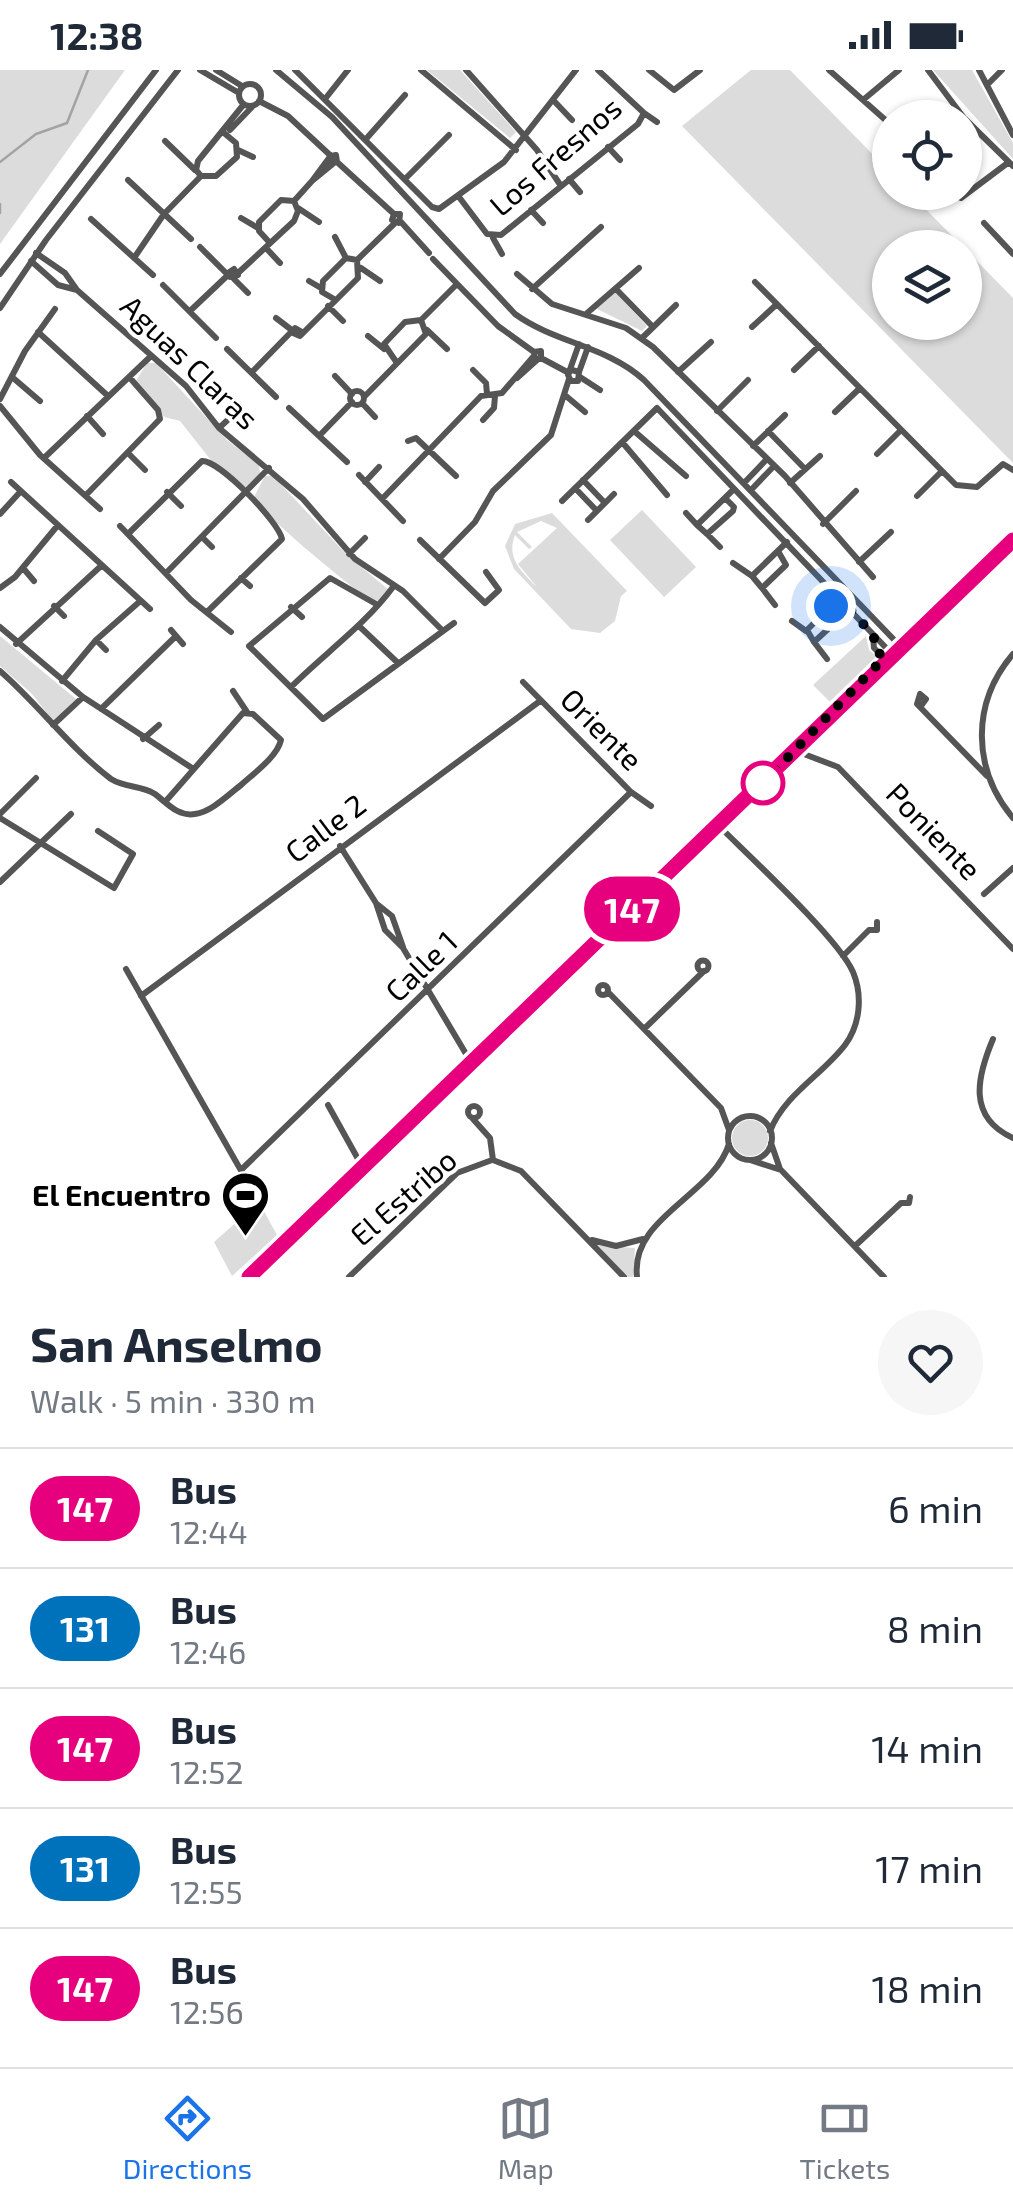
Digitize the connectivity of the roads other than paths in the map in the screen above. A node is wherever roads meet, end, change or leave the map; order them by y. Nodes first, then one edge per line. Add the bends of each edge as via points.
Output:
1 (156, 70) edge
2 (178, 70) edge
3 (200, 70) edge
4 (276, 70) edge
5 (295, 70) edge
6 (348, 70) edge
7 (421, 70) edge
8 (466, 70) edge
9 (576, 70) edge
10 (598, 70) edge
11 (649, 70) edge
12 (700, 70) edge
13 (829, 70) edge
14 (899, 70) edge
15 (928, 70) edge
16 (979, 70) edge
17 (1002, 70) edge
18 (212, 72) edge
19 (986, 85) junction
20 (240, 90) junction
21 (404, 95) dead end
22 (325, 98) junction
23 (863, 100) junction
24 (951, 100) edge
25 (133, 102) junction
26 (555, 102) junction
27 (252, 104) junction
28 (872, 108) edge
29 (147, 113) junction
30 (644, 113) junction
31 (572, 120) dead end
32 (657, 122) dead end
33 (224, 133) junction
34 (449, 134) dead end
35 (982, 135) edge
36 (1013, 136) edge
37 (366, 138) junction
38 (526, 138) junction
39 (165, 141) dead end
40 (608, 147) junction
41 (238, 150) junction
42 (516, 150) junction
43 (253, 157) dead end
44 (333, 160) junction
45 (620, 160) dead end
46 (1011, 164) edge
47 (80, 170) junction
48 (199, 173) junction
49 (405, 179) junction
50 (569, 179) junction
51 (128, 180) dead end
52 (93, 181) junction
53 (982, 184) edge
54 (561, 186) junction
55 (580, 192) dead end
56 (459, 197) junction
57 (296, 204) junction
58 (531, 210) junction
59 (164, 214) junction
60 (241, 218) dead end
61 (91, 219) dead end
62 (395, 219) junction
63 (319, 222) dead end
64 (543, 223) dead end
65 (984, 223) dead end
66 (601, 227) dead end
67 (258, 228) junction
68 (336, 238) dead end
69 (493, 238) junction
70 (190, 239) dead end
71 (268, 246) junction
72 (200, 247) dead end
73 (36, 253) junction
74 (502, 254) dead end
75 (1013, 254) edge
76 (134, 258) junction
77 (346, 258) junction
78 (30, 261) junction
79 (280, 263) dead end
80 (359, 264) junction
81 (639, 268) dead end
82 (0, 274) edge
83 (517, 274) dead end
84 (153, 275) dead end
85 (232, 275) junction
86 (310, 281) dead end
87 (380, 281) dead end
88 (755, 282) dead end
89 (163, 285) dead end
90 (456, 286) junction
91 (321, 288) junction
92 (616, 288) junction
93 (532, 289) junction
94 (77, 290) junction
95 (248, 293) dead end
96 (334, 299) junction
97 (776, 304) junction
98 (676, 305) dead end
99 (328, 306) junction
100 (0, 308) edge
101 (55, 309) dead end
102 (190, 311) junction
103 (585, 315) junction
104 (276, 318) dead end
105 (421, 320) junction
106 (343, 321) dead end
107 (752, 327) dead end
108 (652, 328) junction
109 (426, 329) junction
110 (38, 332) junction
111 (296, 332) junction
112 (368, 336) dead end
113 (216, 338) dead end
114 (642, 338) junction
115 (711, 342) dead end
116 (579, 344) junction
117 (818, 346) junction
118 (588, 347) junction
119 (227, 349) dead end
120 (447, 349) dead end
121 (384, 350) junction
122 (151, 356) junction
123 (536, 357) junction
124 (397, 363) junction
125 (473, 370) dead end
126 (794, 370) dead end
127 (254, 372) junction
128 (678, 372) junction
129 (574, 375) junction
130 (334, 376) dead end
131 (12, 377) junction
132 (130, 378) junction
133 (748, 380) dead end
134 (860, 388) junction
135 (600, 390) dead end
136 (491, 395) junction
137 (108, 396) junction
138 (276, 397) dead end
139 (352, 398) junction
140 (563, 398) junction
141 (363, 400) junction
142 (40, 402) dead end
143 (0, 403) edge
144 (289, 408) dead end
145 (717, 411) junction
146 (584, 412) dead end
147 (835, 412) dead end
148 (785, 415) dead end
149 (87, 416) junction
150 (232, 416) dead end
151 (375, 417) dead end
152 (483, 420) dead end
153 (219, 428) junction
154 (634, 430) junction
155 (901, 430) junction
156 (768, 431) junction
157 (103, 434) dead end
158 (318, 436) junction
159 (408, 440) dead end
160 (622, 442) junction
161 (753, 446) junction
162 (429, 450) junction
163 (128, 453) junction
164 (877, 454) dead end
165 (820, 456) dead end
166 (44, 458) junction
167 (768, 458) junction
168 (347, 462) dead end
169 (774, 466) junction
170 (379, 467) dead end
171 (670, 467) junction
172 (269, 468) junction
173 (145, 470) dead end
174 (805, 470) junction
175 (1013, 470) edge
176 (942, 472) junction
177 (359, 475) dead end
178 (456, 476) dead end
179 (686, 476) dead end
180 (583, 480) junction
181 (658, 480) junction
182 (11, 482) dead end
183 (365, 482) junction
184 (790, 482) junction
185 (744, 483) junction
186 (575, 488) junction
187 (734, 489) junction
188 (750, 490) junction
189 (21, 491) junction
190 (856, 491) dead end
191 (167, 492) junction
192 (246, 493) junction
193 (614, 494) dead end
194 (667, 494) dead end
195 (86, 495) junction
196 (917, 496) dead end
197 (725, 498) junction
198 (382, 499) junction
199 (562, 501) dead end
200 (606, 503) junction
201 (182, 506) dead end
202 (100, 510) dead end
203 (597, 511) junction
204 (686, 513) dead end
205 (0, 514) edge
206 (588, 520) dead end
207 (403, 522) dead end
208 (58, 524) junction
209 (823, 524) junction
210 (697, 525) junction
211 (120, 526) dead end
212 (130, 532) junction
213 (891, 532) dead end
214 (707, 534) junction
215 (1013, 536) edge
216 (203, 538) junction
217 (365, 538) dead end
218 (420, 540) dead end
219 (786, 542) junction
220 (212, 547) dead end
221 (720, 547) dead end
222 (778, 551) junction
223 (349, 554) junction
224 (439, 559) junction
225 (733, 562) dead end
226 (859, 562) junction
227 (100, 566) junction
228 (23, 568) junction
229 (167, 572) junction
230 (486, 572) dead end
231 (752, 576) junction
232 (873, 577) dead end
233 (240, 578) junction
234 (34, 581) dead end
235 (250, 586) dead end
236 (394, 587) junction
237 (0, 588) edge
238 (762, 588) junction
239 (840, 598) junction
240 (138, 603) junction
241 (376, 604) junction
242 (54, 606) junction
243 (775, 606) dead end
244 (831, 606) junction
245 (292, 607) junction
246 (150, 610) dead end
247 (207, 612) junction
248 (64, 616) dead end
249 (302, 617) dead end
250 (792, 621) dead end
251 (454, 623) dead end
252 (360, 626) junction
253 (0, 628) edge
254 (443, 631) junction
255 (806, 631) junction
256 (230, 632) dead end
257 (96, 640) junction
258 (814, 642) junction
259 (16, 644) junction
260 (183, 644) dead end
261 (900, 646) junction
262 (106, 650) dead end
263 (1013, 654) edge
264 (887, 656) junction
265 (828, 659) dead end
266 (398, 664) junction
267 (0, 671) edge
268 (62, 681) junction
269 (523, 682) dead end
270 (292, 687) junction
271 (233, 691) dead end
272 (83, 698) junction
273 (540, 701) junction
274 (921, 706) dead end
275 (101, 709) junction
276 (248, 712) junction
277 (828, 716) junction
278 (159, 724) dead end
279 (53, 725) junction
280 (143, 739) junction
281 (797, 747) junction
282 (192, 768) junction
283 (988, 777) junction
284 (36, 778) dead end
285 (630, 792) junction
286 (743, 799) junction
287 (165, 802) junction
288 (651, 806) dead end
289 (71, 814) dead end
290 (0, 816) edge
291 (1013, 818) edge
292 (718, 826) junction
293 (98, 832) dead end
294 (40, 844) junction
295 (340, 846) junction
296 (1013, 868) edge
297 (665, 877) junction
298 (0, 882) edge
299 (984, 894) dead end
300 (869, 930) dead end
301 (1013, 949) edge
302 (843, 956) junction
303 (126, 969) dead end
304 (704, 972) dead end
305 (429, 992) junction
306 (608, 992) dead end
307 (141, 996) junction
308 (645, 1028) junction
309 (993, 1039) dead end
310 (472, 1064) junction
311 (328, 1105) dead end
312 (720, 1108) junction
313 (781, 1108) junction
314 (745, 1116) junction
315 (755, 1116) junction
316 (473, 1118) dead end
317 (729, 1130) junction
318 (770, 1131) junction
319 (1013, 1138) edge
320 (771, 1143) junction
321 (729, 1144) junction
322 (747, 1159) junction
323 (492, 1160) junction
324 (719, 1167) junction
325 (363, 1168) junction
326 (240, 1170) junction
327 (781, 1170) junction
328 (254, 1195) dead end
329 (901, 1203) dead end
330 (587, 1238) junction
331 (644, 1239) junction
332 (855, 1246) junction
333 (249, 1277) edge
334 (348, 1277) edge
335 (624, 1277) edge
336 (637, 1277) edge
337 (884, 1277) edge

1 - 25 street
2 - 29 street
3 - 18 street
4 - 116 street via 332,117 508,307 536,328
5 - 22 street
6 - 22 street
7 - 42 street
8 - 38 street
9 - 26 street
10 - 30 street, Los Fresnos
11 - 12 street via 674,90
13 - 23 street
14 - 23 street
15 - 24 street
16 - 19 street
17 - 19 street
18 - 20 street
19 - 36 street
20 - 27 street
20 - 27 street via 256,85
21 - 37 street
22 - 37 street
23 - 28 street
25 - 29 street
25 - 47 street
26 - 31 street
26 - 38 street
27 - 33 street
27 - 44 street via 288,116
29 - 52 street
30 - 32 street
30 - 40 street, Los Fresnos
33 - 41 street
33 - 48 street via 201,157
34 - 49 street
35 - 46 street
37 - 49 street
38 - 42 street
38 - 54 street
39 - 48 street
40 - 45 street
40 - 50 street, Los Fresnos
41 - 43 street
41 - 48 street via 220,174
42 - 56 street
44 - 57 street
44 - 62 street
46 - 53 street
47 - 52 street
47 - 82 street
48 - 59 street
49 - 56 street via 436,208
50 - 54 street, Los Fresnos
50 - 55 street
51 - 59 street
52 - 73 street
54 - 58 street, Los Fresnos
56 - 69 street, Los Fresnos
57 - 63 street
57 - 67 street via 280,200
57 - 71 street via 294,221
58 - 64 street
58 - 69 street, Los Fresnos
59 - 70 street
59 - 76 street
60 - 67 street
61 - 76 street
62 - 80 street
62 - 90 street
65 - 75 street
66 - 93 street
67 - 71 street
68 - 77 street
69 - 74 street
71 - 79 street
71 - 85 street
72 - 85 street
73 - 78 street
73 - 94 street, Aguas Claras
76 - 84 street
77 - 80 street
77 - 91 street
78 - 94 street, Aguas Claras via 58,285
78 - 100 street
80 - 87 street
80 - 96 street via 358,278
81 - 92 street
83 - 93 street
85 - 95 street
85 - 102 street
86 - 91 street
88 - 97 street
89 - 102 street
90 - 105 street
90 - 123 street
91 - 96 street
92 - 103 street
92 - 108 street
93 - 103 street
94 - 122 street, Aguas Claras
96 - 99 street
97 - 107 street
97 - 117 street
98 - 108 street
99 - 106 street
99 - 111 street
101 - 110 street
102 - 113 street
103 - 114 street
104 - 111 street
105 - 109 street
105 - 121 street via 405,322
108 - 114 street
109 - 120 street
109 - 124 street
110 - 131 street
110 - 137 street
111 - 127 street
112 - 121 street
114 - 128 street
115 - 128 street
116 - 118 street
116 - 129 street
117 - 126 street
117 - 134 street
118 - 129 street
118 - 185 street via 644,380
119 - 127 street
121 - 124 street
122 - 132 street
122 - 153 street, Aguas Claras
123 - 129 street
123 - 136 street
124 - 141 street
125 - 136 street
127 - 138 street
128 - 145 street
129 - 135 street
129 - 140 street
130 - 139 street
131 - 142 street
131 - 143 street
132 - 137 street
132 - 163 street via 160,419
133 - 145 street
134 - 147 street
134 - 155 street
136 - 152 street via 494,408
136 - 162 street
137 - 149 street
139 - 141 street
139 - 141 street via 358,391
139 - 158 street
140 - 146 street
140 - 224 street via 551,436 492,491 476,522
141 - 151 street
143 - 166 street
144 - 158 street
145 - 161 street
148 - 156 street
149 - 157 street
149 - 166 street
150 - 153 street
153 - 172 street, Aguas Claras
154 - 160 street
154 - 171 street
154 - 187 street via 658,408
155 - 164 street
155 - 176 street
156 - 161 street
156 - 174 street
158 - 168 street
159 - 162 street via 413,436
160 - 180 street
160 - 181 street
161 - 167 street
162 - 178 street
162 - 198 street
163 - 173 street
163 - 195 street
165 - 174 street
166 - 195 street
167 - 169 street
167 - 185 street
169 - 184 street
169 - 188 street
170 - 183 street
171 - 179 street
171 - 181 street
172 - 192 street
172 - 223 street, Aguas Claras
174 - 184 street
175 - 176 street via 1001,464 968,489
176 - 196 street
177 - 183 street
180 - 186 street
180 - 200 street
181 - 194 street
182 - 189 street
183 - 198 street
184 - 209 street
185 - 188 street
186 - 199 street
186 - 203 street
187 - 197 street
187 - 219 street
188 - 261 street
189 - 205 street
189 - 208 street
190 - 209 street
191 - 192 street via 208,460
191 - 201 street
191 - 212 street
192 - 216 street
192 - 233 street via 283,538
193 - 200 street
195 - 202 street
197 - 210 street
197 - 214 street via 732,512
198 - 207 street
200 - 203 street
203 - 206 street
204 - 210 street
208 - 227 street
208 - 228 street
209 - 226 street
210 - 214 street
211 - 212 street
212 - 229 street
213 - 226 street
214 - 221 street
215 - 261 street
216 - 220 street
216 - 229 street
217 - 223 street
218 - 224 street
219 - 222 street
219 - 239 street
222 - 231 street
222 - 238 street via 786,564
223 - 236 street, Aguas Claras
224 - 230 street via 485,602 499,590
225 - 231 street
226 - 232 street
227 - 240 street
227 - 242 street
228 - 234 street
228 - 237 street
229 - 247 street
231 - 238 street
233 - 235 street
233 - 247 street
236 - 241 street
236 - 254 street, Aguas Claras
238 - 243 street
239 - 244 street
239 - 264 street via 874,636 874,648
240 - 246 street
240 - 257 street
241 - 245 street via 333,578
241 - 252 street
242 - 248 street
242 - 259 street
244 - 255 street
244 - 258 street via 840,618
245 - 249 street
245 - 270 street via 250,646
247 - 256 street
250 - 255 street
251 - 254 street
252 - 266 street
252 - 270 street via 316,658
253 - 259 street
254 - 266 street
255 - 258 street
257 - 262 street
257 - 268 street
258 - 265 street
259 - 268 street
260 - 275 street via 173,633
261 - 264 street
261 - 277 street
263 - 283 street via 984,712
264 - 277 street
266 - 270 street via 322,719
267 - 279 street
268 - 272 street
269 - 273 street, Oriente
271 - 276 street
272 - 275 street
272 - 279 street
273 - 285 street, Oriente
273 - 295 street, Calle 2
274 - 283 street
275 - 280 street
276 - 282 street
276 - 287 street via 280,746 205,811 184,814
277 - 281 street
278 - 280 street
279 - 287 street via 114,780
280 - 282 street
281 - 286 street
281 - 301 street, Poniente via 838,767
282 - 287 street
283 - 291 street
284 - 290 street
285 - 288 street, Oriente
285 - 305 street, Calle 1
286 - 292 street
286 - 297 street
289 - 294 street
290 - 294 street
292 - 297 street
292 - 302 street
293 - 294 street via 133,854 114,888
294 - 298 street
295 - 305 street via 385,930
295 - 307 street, Calle 2
296 - 299 street
297 - 310 street
300 - 302 street
302 - 313 street via 859,993 855,1026
303 - 307 street
304 - 308 street
305 - 310 street
305 - 326 street, Calle 1
306 - 308 street
307 - 326 street
308 - 312 street
309 - 319 street via 978,1077 979,1101 992,1124
310 - 325 street
311 - 325 street
312 - 314 street
312 - 317 street
313 - 315 street
313 - 318 street
314 - 315 street
314 - 317 street
315 - 318 street
316 - 323 street via 490,1138
317 - 321 street
318 - 320 street
320 - 322 street via 763,1155
320 - 327 street
321 - 322 street
321 - 324 street
322 - 324 street
322 - 327 street
323 - 330 street via 521,1170
323 - 334 street, El Estribo via 457,1173
324 - 331 street
325 - 333 street
326 - 328 street
327 - 332 street
329 - 332 street
330 - 331 street via 616,1246
330 - 335 street
331 - 336 street
332 - 337 street

